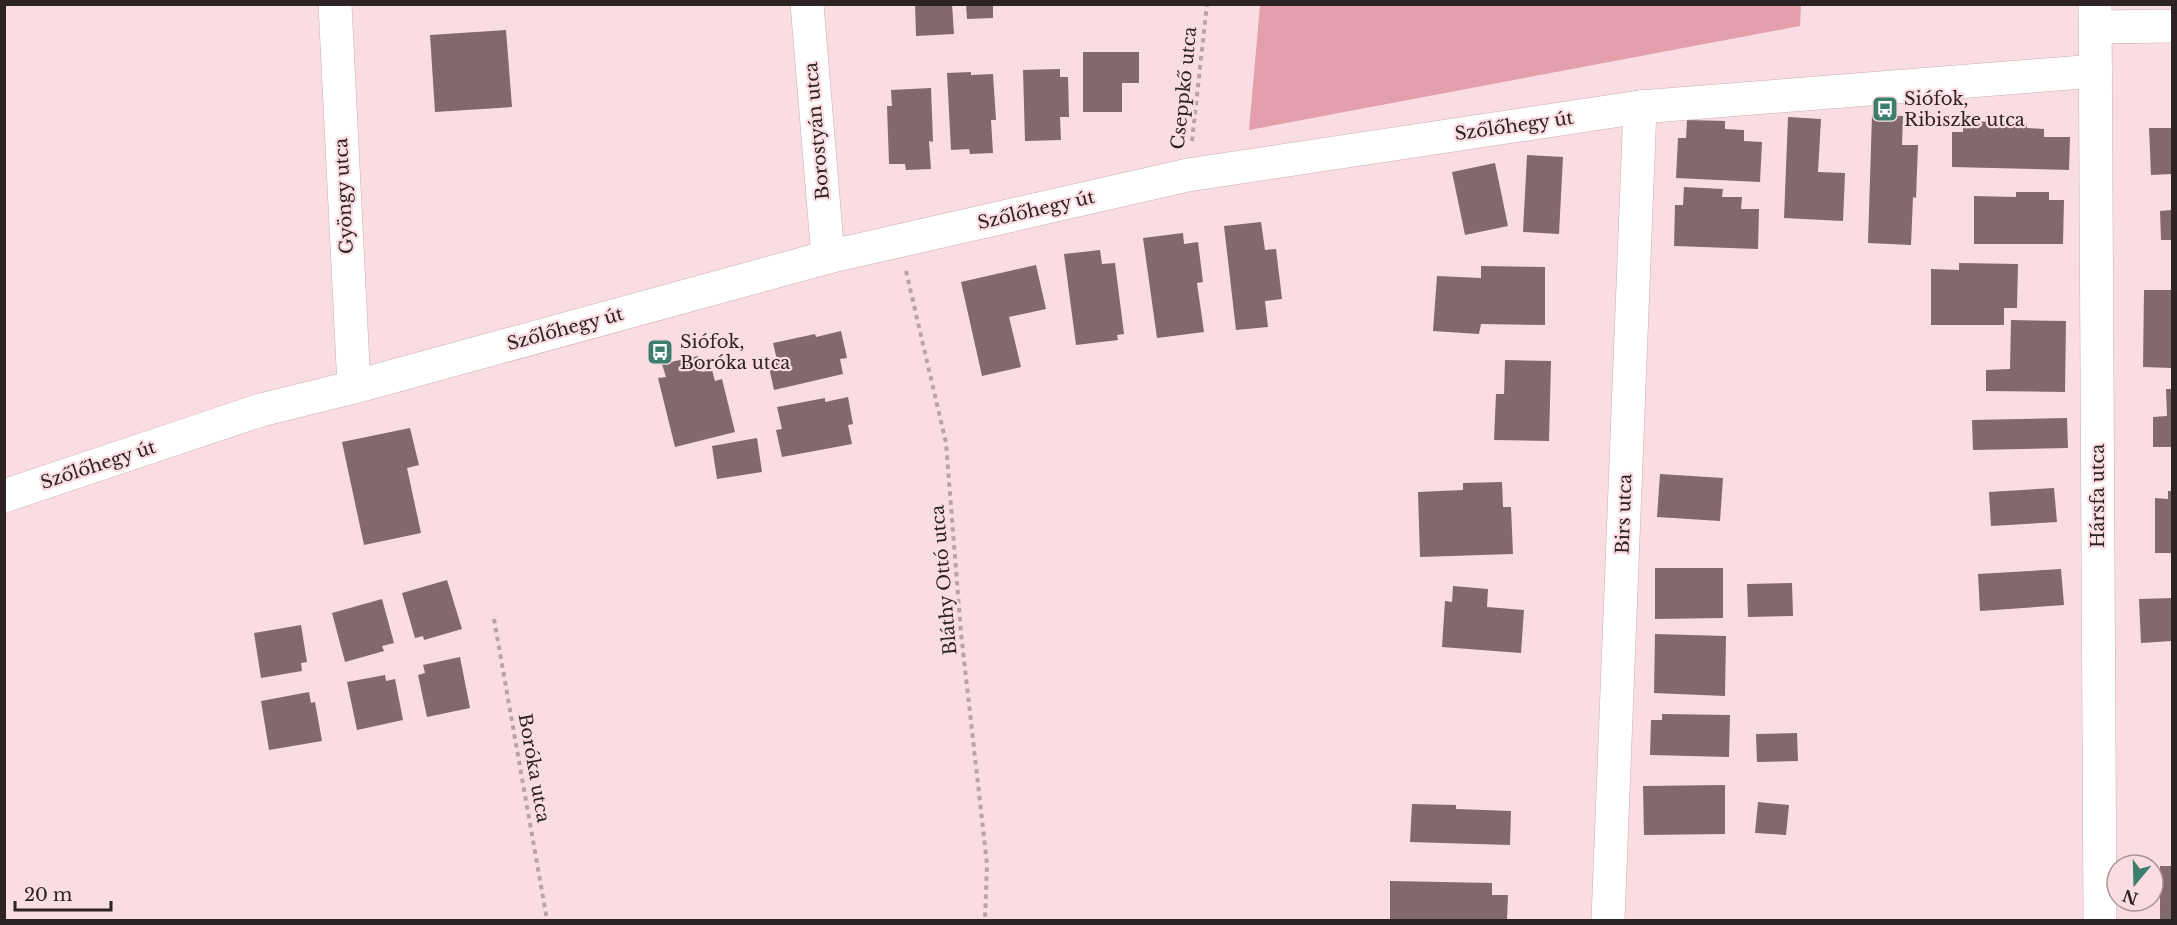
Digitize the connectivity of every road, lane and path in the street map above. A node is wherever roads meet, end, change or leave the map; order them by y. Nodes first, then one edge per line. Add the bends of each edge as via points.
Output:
1 (335, 4) edge
2 (807, 4) edge
3 (1207, 4) edge
4 (2095, 16) edge
5 (2172, 26) edge
6 (2096, 71) junction
7 (1640, 108) junction
8 (1188, 175) junction
9 (899, 241) junction
10 (828, 257) junction
11 (354, 387) junction
12 (4, 496) edge
13 (494, 619) dead end
14 (547, 921) edge
15 (985, 921) edge
16 (1608, 921) edge
17 (2100, 921) edge

1 - 11 street, Gyöngy utca
2 - 10 street, Borostyán utca
3 - 8 path, Cseppkő utca
4 - 5 street
4 - 6 street, Hársfa utca
6 - 7 street, Szőlőhegy út
6 - 17 street, Hársfa utca
7 - 8 street, Szőlőhegy út
7 - 16 street, Birs utca
8 - 9 street, Szőlőhegy út
9 - 10 street, Szőlőhegy út
9 - 15 path, Bláthy Ottó utca via 946,443 961,633 987,864
10 - 11 street, Szőlőhegy út
11 - 12 street, Szőlőhegy út via 261,410
13 - 14 path, Boróka utca

